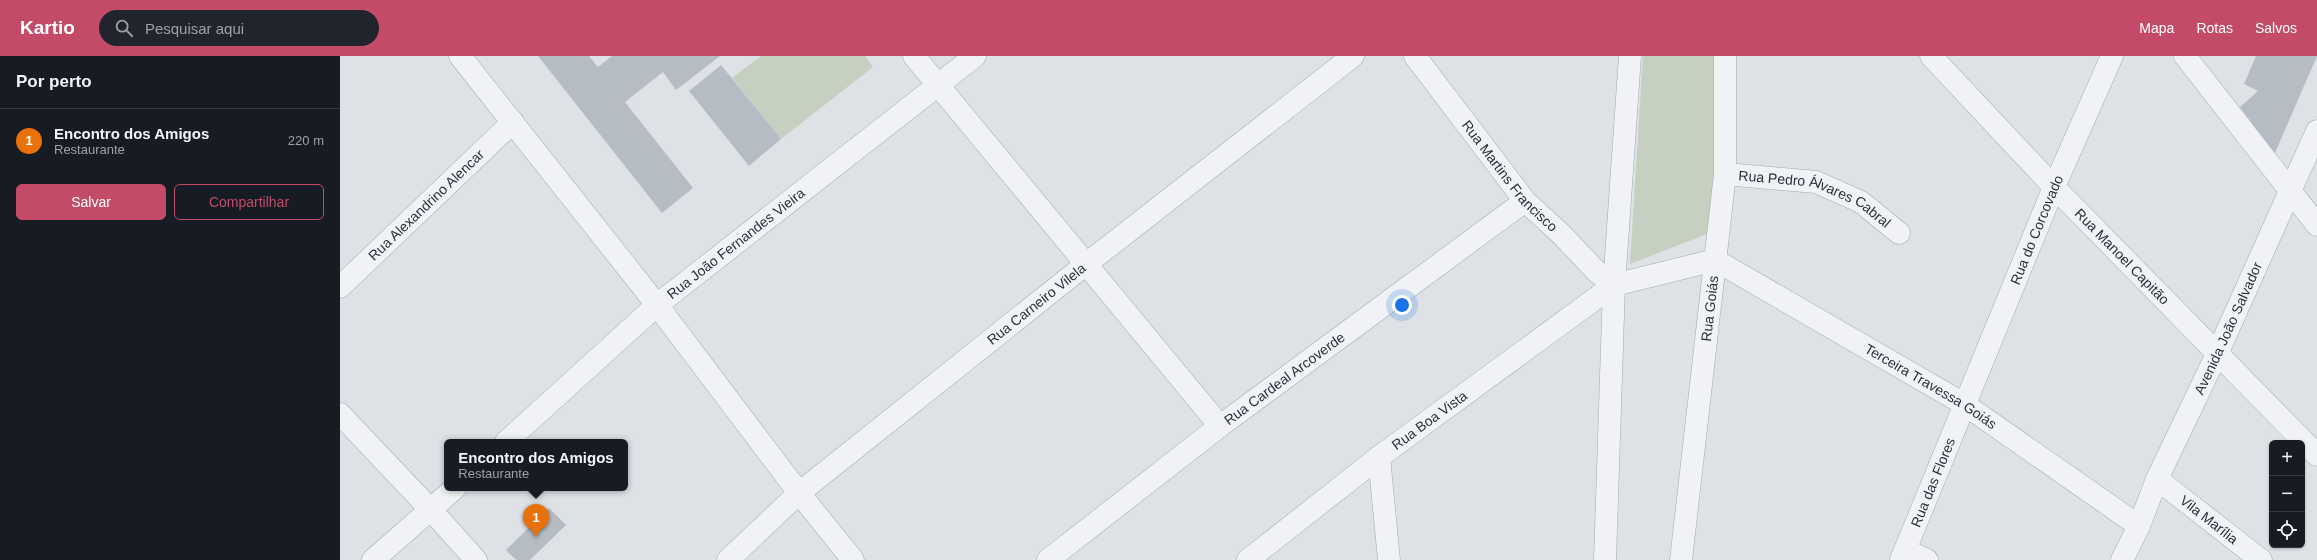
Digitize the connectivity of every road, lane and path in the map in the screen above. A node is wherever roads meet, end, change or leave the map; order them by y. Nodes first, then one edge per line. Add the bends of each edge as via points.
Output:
1 (460, 56) edge
2 (914, 56) edge
3 (975, 56) edge
4 (1353, 56) edge
5 (1415, 56) edge
6 (1630, 56) edge
7 (1725, 56) edge
8 (1931, 56) edge
9 (2112, 56) edge
10 (2185, 56) edge
11 (938, 85) junction
12 (513, 122) junction
13 (2317, 131) edge
14 (1725, 174) junction
15 (2054, 187) junction
16 (2291, 192) junction
17 (1525, 201) junction
18 (2317, 225) edge
19 (1899, 233) dead end
20 (1715, 260) junction
21 (1085, 265) junction
22 (1614, 286) junction
23 (340, 287) edge
24 (657, 305) junction
25 (2217, 354) junction
26 (1964, 404) junction
27 (340, 414) edge
28 (1220, 426) junction
29 (509, 439) edge
30 (2317, 455) edge
31 (1379, 457) junction
32 (2157, 479) junction
33 (452, 491) edge
34 (799, 493) junction
35 (431, 510) junction
36 (2139, 526) junction
37 (1903, 555) edge
38 (373, 560) edge
39 (476, 560) edge
40 (728, 560) edge
41 (853, 560) edge
42 (1048, 560) edge
43 (1248, 560) edge
44 (1389, 560) edge
45 (1605, 560) edge
46 (1681, 560) edge
47 (1927, 560) edge
48 (2122, 560) edge
49 (2261, 560) edge

1 - 12 street
2 - 11 street
3 - 11 street, Rua João Fernandes Vieira
4 - 21 street, Rua Carneiro Vilela
5 - 17 street, Rua Martins Francisco
6 - 22 street
7 - 14 street, Rua Goiás
8 - 15 street, Rua Manoel Capitão
9 - 15 street, Rua do Corcovado
10 - 16 street
11 - 21 street
11 - 24 street, Rua João Fernandes Vieira
12 - 23 street, Rua Alexandrino Alencar
12 - 24 street
13 - 16 street, Avenida João Salvador
14 - 19 street, Rua Pedro Álvares Cabral via 1816,182 1861,202
14 - 20 street, Rua Goiás
15 - 25 street, Rua Manoel Capitão
15 - 26 street, Rua do Corcovado
16 - 18 street
16 - 25 street, Avenida João Salvador
17 - 22 street, Rua Martins Francisco
17 - 28 street, Rua Cardeal Arcoverde
20 - 22 street
20 - 26 street, Terceira Travessa Goiás
20 - 46 street, Rua Goiás
21 - 28 street
21 - 34 street, Rua Carneiro Vilela
22 - 31 street, Rua Boa Vista
22 - 45 street
24 - 29 street, Rua João Fernandes Vieira
24 - 34 street
25 - 30 street, Rua Manoel Capitão
25 - 32 street, Avenida João Salvador
26 - 36 street, Terceira Travessa Goiás
26 - 37 street, Rua das Flores
27 - 35 street
28 - 42 street, Rua Cardeal Arcoverde
31 - 43 street, Rua Boa Vista
31 - 44 street
32 - 36 street, Avenida João Salvador
32 - 49 street, Vila Marília
33 - 35 street
34 - 40 street, Rua Carneiro Vilela
34 - 41 street
35 - 38 street
35 - 39 street
36 - 48 street, Avenida João Salvador
37 - 47 street

